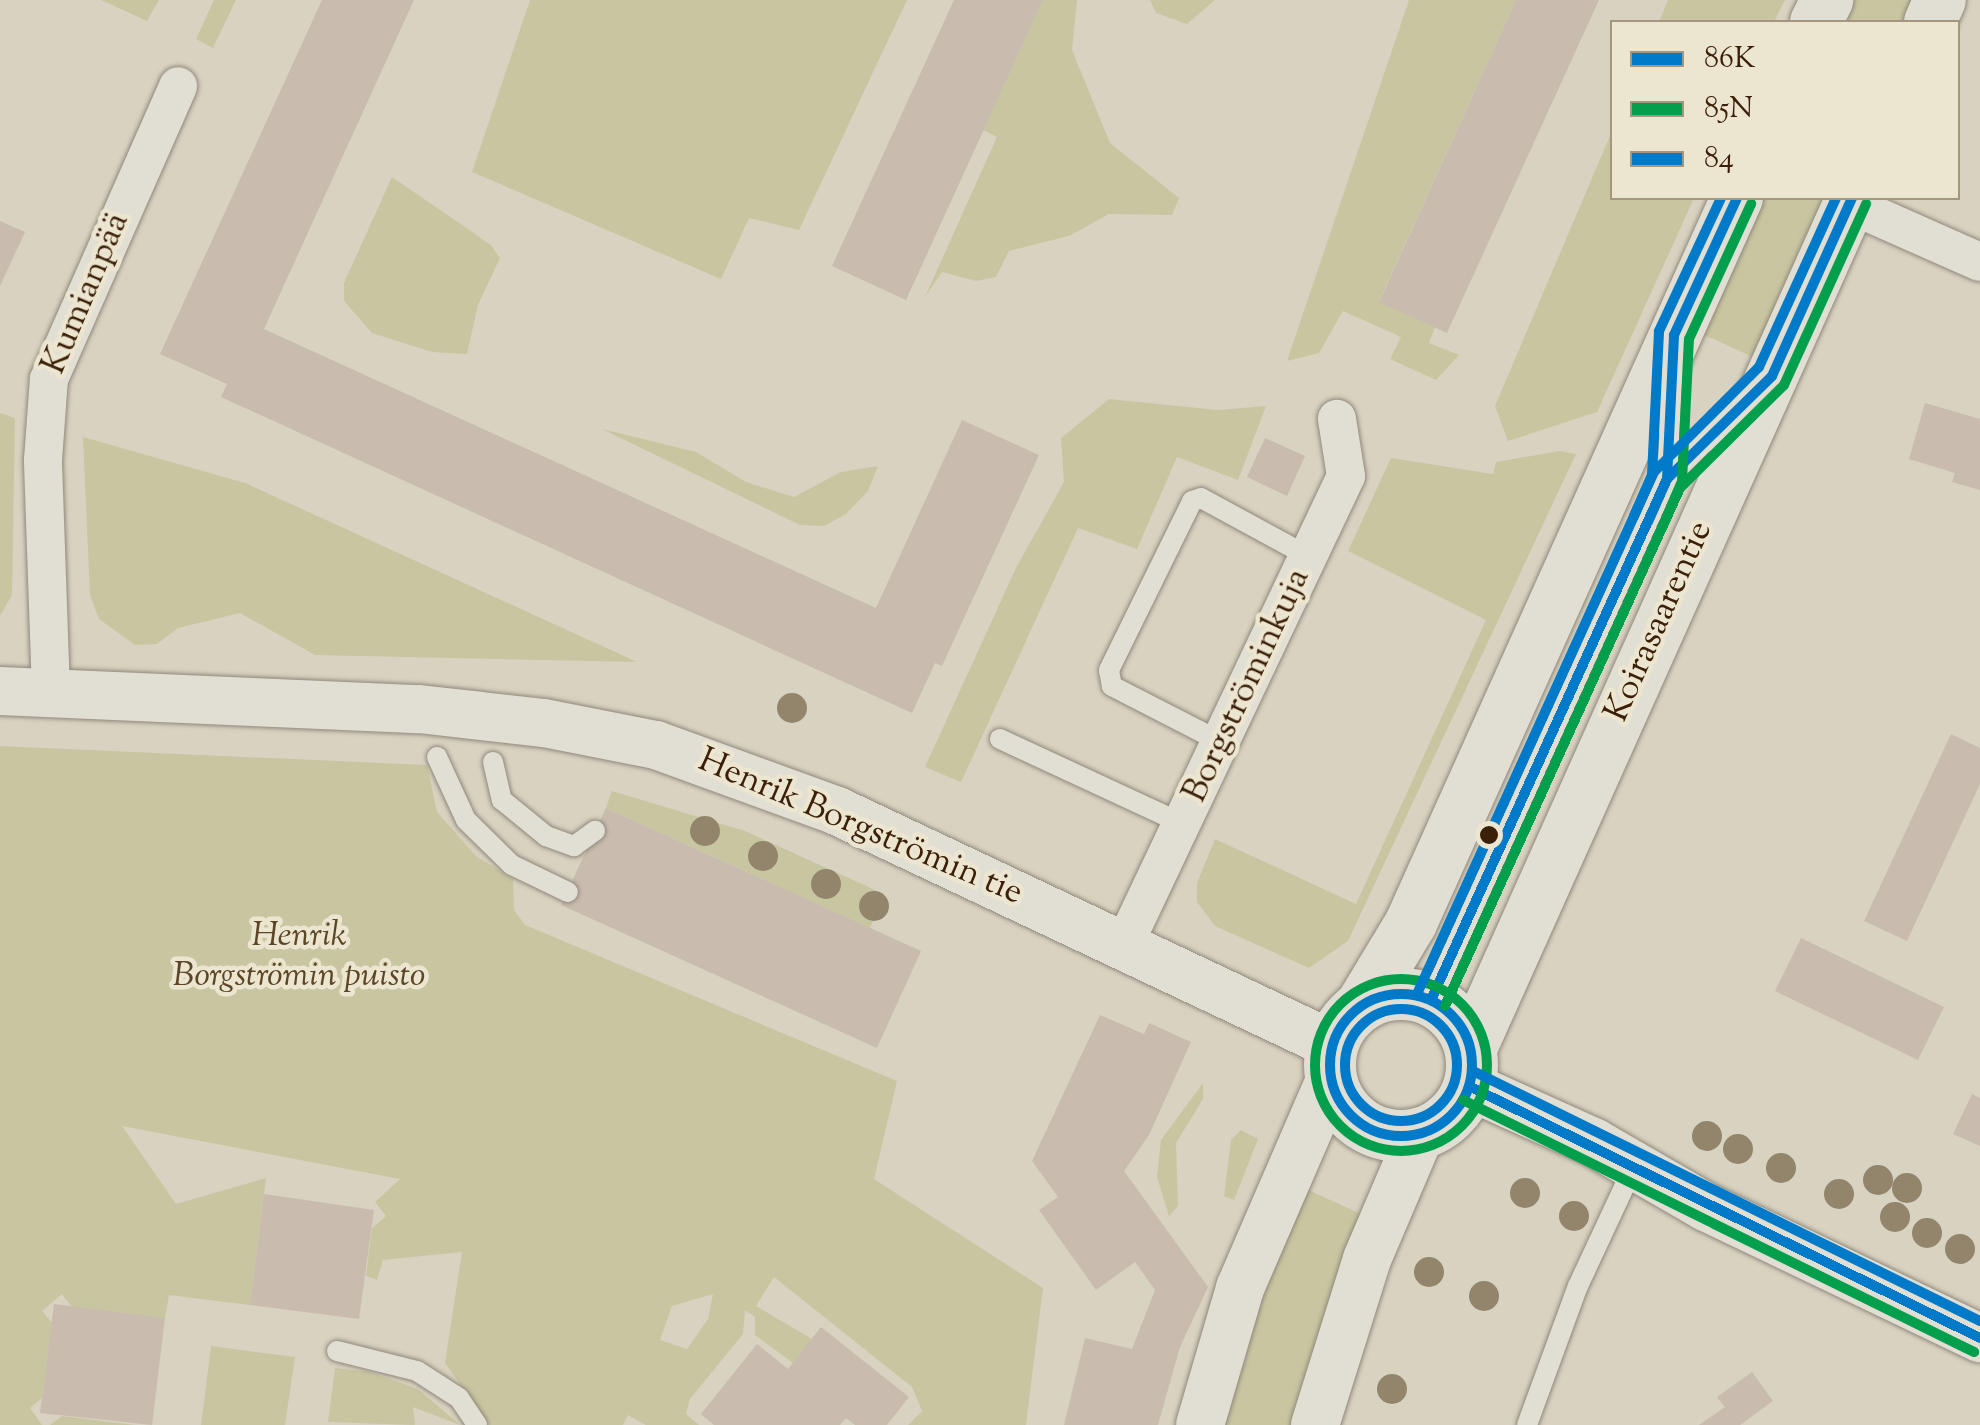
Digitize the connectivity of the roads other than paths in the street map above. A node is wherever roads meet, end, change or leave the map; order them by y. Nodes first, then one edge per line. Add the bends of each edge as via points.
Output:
1 (178, 86) dead end
2 (1736, 200) edge
3 (1850, 200) edge
4 (1980, 262) edge
5 (1674, 335) junction
6 (1772, 376) junction
7 (1337, 419) dead end
8 (1667, 480) junction
9 (1308, 556) junction
10 (0, 691) edge
11 (50, 692) junction
12 (1000, 739) dead end
13 (1221, 742) junction
14 (437, 758) dead end
15 (493, 762) dead end
16 (1183, 824) junction
17 (596, 831) dead end
18 (568, 892) dead end
19 (1123, 947) junction
20 (1431, 1000) junction
21 (1341, 1043) junction
22 (1470, 1067) junction
23 (1420, 1134) junction
24 (1635, 1164) junction
25 (1980, 1338) edge
26 (337, 1351) dead end
27 (477, 1425) edge
28 (1200, 1425) edge
29 (1315, 1425) edge
30 (1527, 1425) edge

1 - 11 street, Kumianpää via 49,380 43,460
2 - 5 main road
3 - 4 street
3 - 6 main road, Koirasaarentie
5 - 8 lane
5 - 21 main road via 1411,924
6 - 8 lane
6 - 22 main road, Koirasaarentie
7 - 9 street, Borgströminkuja via 1346,476
8 - 20 lane
9 - 13 street, Borgströminkuja
9 - 13 lane via 1201,498 1192,501 1109,670 1112,686
10 - 11 street, Henrik Borgströmin tie
11 - 19 street, Henrik Borgströmin tie via 419,709 656,745 837,811
12 - 16 lane
13 - 16 street, Borgströminkuja
14 - 18 lane via 466,820 512,865
15 - 17 lane via 502,800 546,836 574,846
16 - 19 street, Borgströminkuja
19 - 21 street, Henrik Borgströmin tie
20 - 21 main road via 1398,994
20 - 22 main road via 1452,1014
21 - 23 main road via 1341,1104 1360,1124 1396,1137
21 - 28 street via 1240,1288
22 - 23 main road via 1451,1117
22 - 24 street
23 - 29 street via 1368,1259
24 - 25 street via 1706,1207
24 - 30 lane via 1578,1286
26 - 27 lane via 417,1372 459,1398

